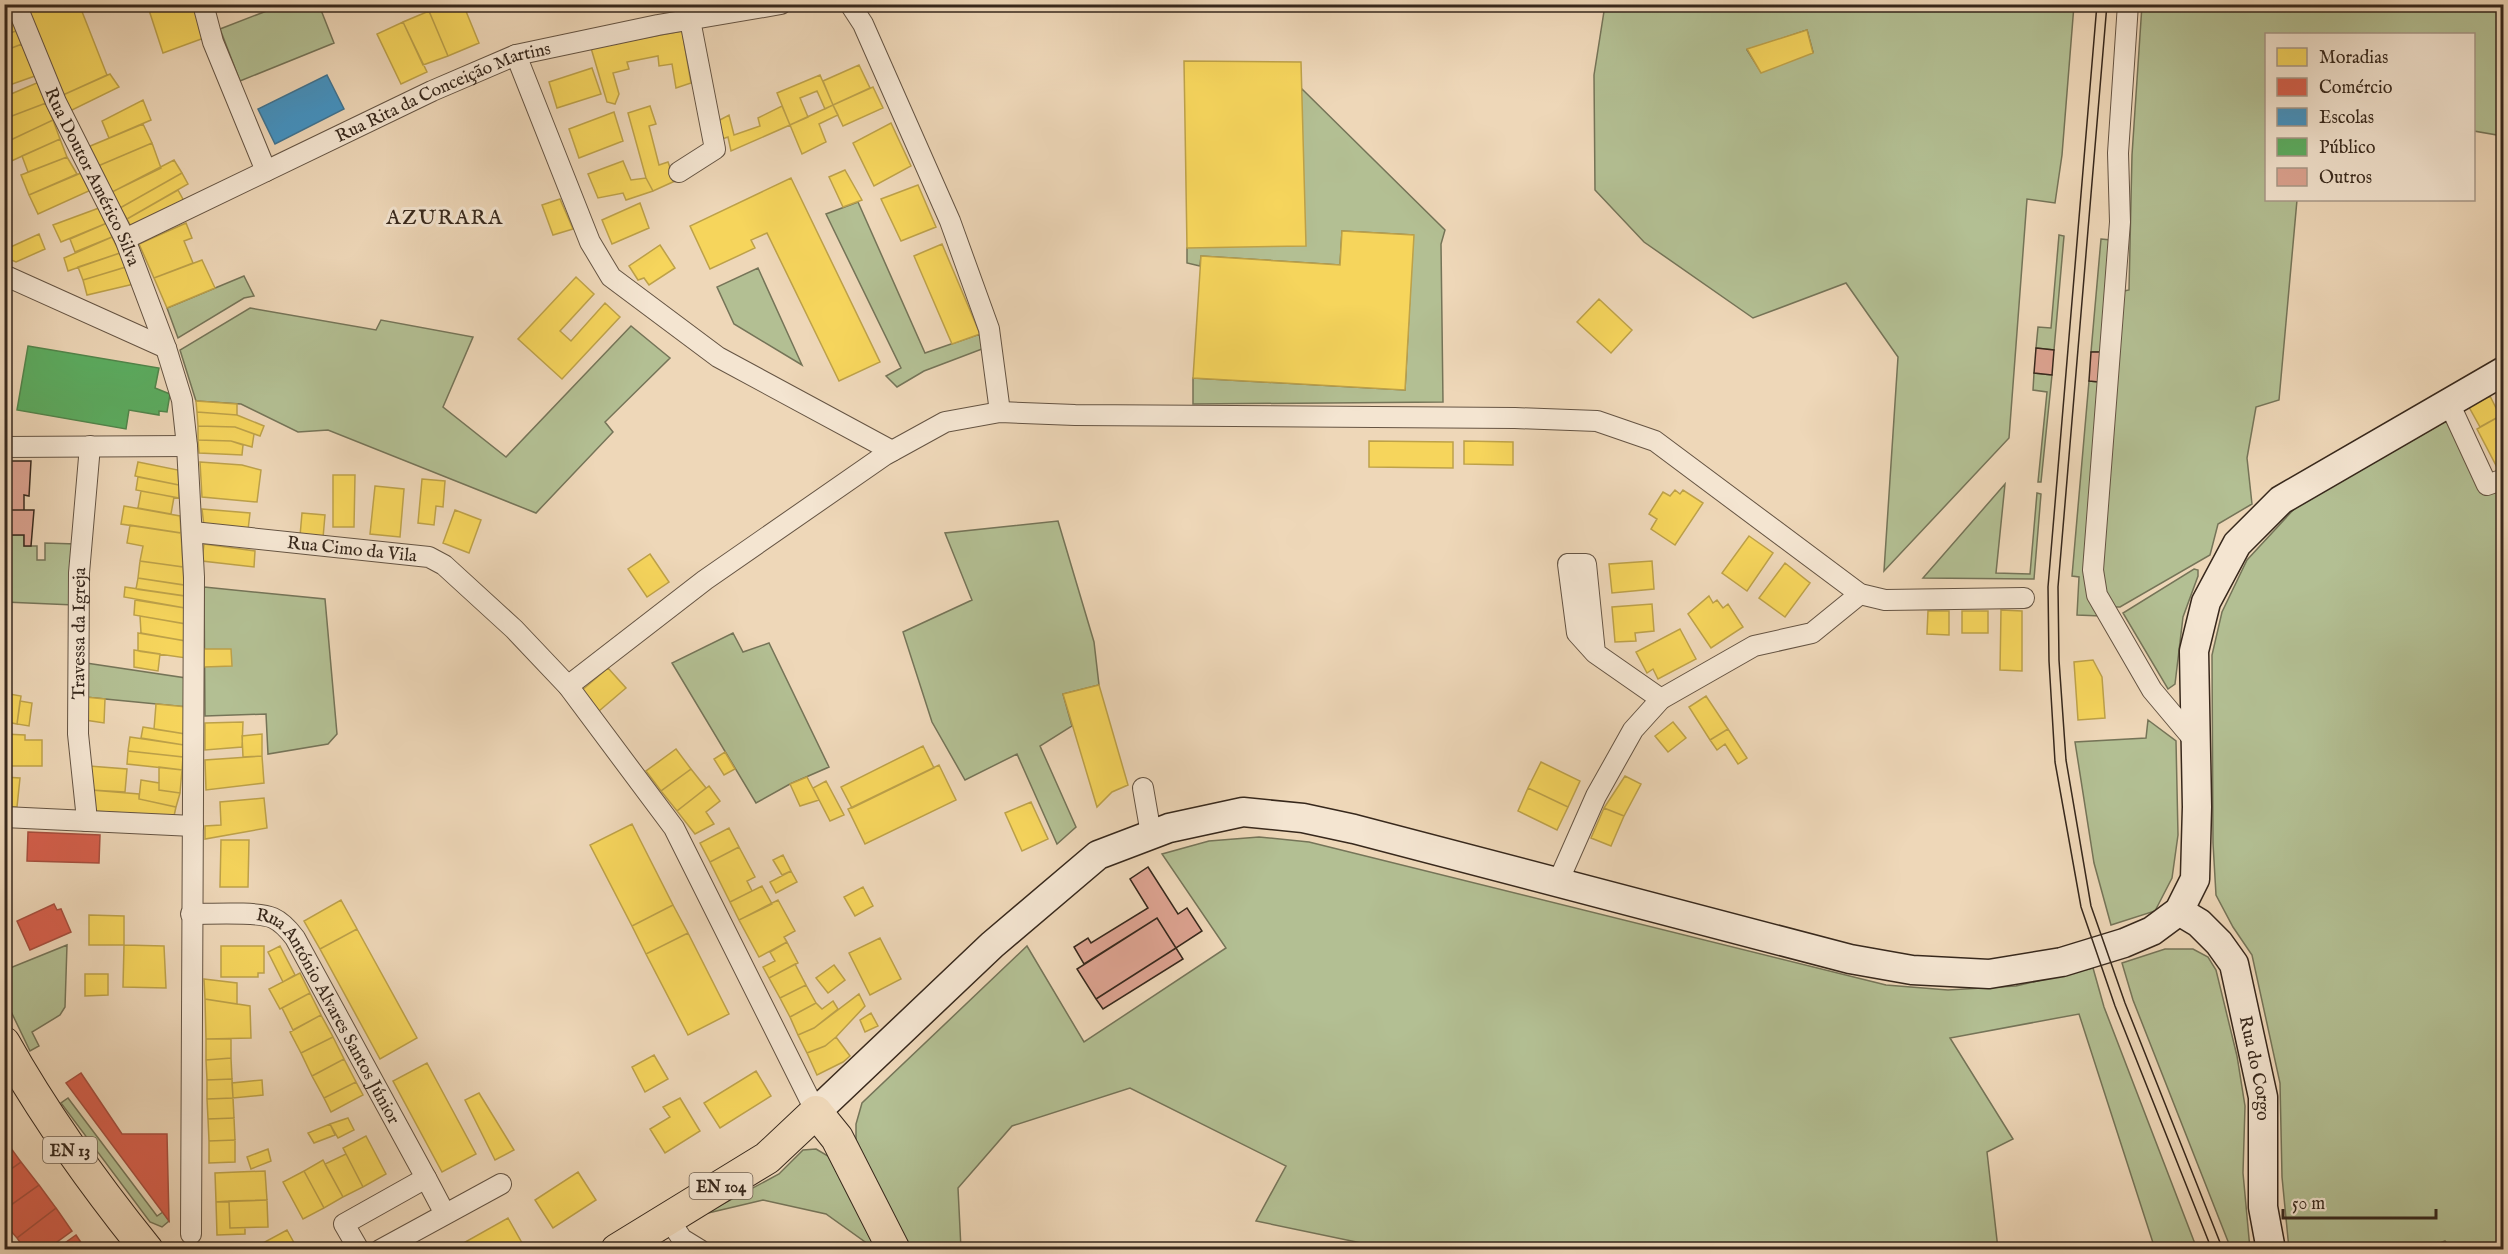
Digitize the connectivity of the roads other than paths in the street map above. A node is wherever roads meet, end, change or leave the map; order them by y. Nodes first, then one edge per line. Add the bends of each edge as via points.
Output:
1 (16, 4) edge
2 (203, 4) edge
3 (781, 4) edge
4 (850, 4) edge
5 (2128, 4) edge
6 (690, 20) junction
7 (516, 54) junction
8 (266, 171) junction
9 (679, 172) dead end
10 (125, 239) junction
11 (4, 275) edge
12 (166, 348) junction
13 (2504, 371) edge
14 (2449, 403) junction
15 (1000, 412) junction
16 (90, 446) junction
17 (187, 446) junction
18 (4, 447) edge
19 (892, 451) junction
20 (2504, 479) edge
21 (193, 532) junction
22 (1860, 594) junction
23 (2024, 598) dead end
24 (1595, 653) dead end
25 (568, 686) junction
26 (1661, 699) junction
27 (2194, 740) junction
28 (1143, 788) dead end
29 (4, 817) edge
30 (86, 821) junction
31 (193, 826) junction
32 (1151, 834) junction
33 (1558, 882) junction
34 (2179, 912) junction
35 (191, 914) junction
36 (4, 1043) edge
37 (4, 1079) edge
38 (816, 1112) junction
39 (426, 1178) junction
40 (501, 1184) dead end
41 (445, 1214) junction
42 (191, 1234) dead end
43 (677, 1236) edge
44 (122, 1250) edge
45 (147, 1250) edge
46 (359, 1250) edge
47 (380, 1250) edge
48 (617, 1250) edge
49 (700, 1250) edge
50 (894, 1250) edge
51 (2271, 1250) edge

1 - 10 street, Rua Doutor Américo Silva via 56,102
2 - 8 street via 213,42
3 - 6 street, Rua Rita da Conceição Martins
4 - 15 street via 863,24 950,222 989,329
5 - 27 street via 2118,153 2120,222 2093,570 2097,595 2152,690
6 - 7 street, Rua Rita da Conceição Martins
6 - 9 street via 714,149
7 - 8 street, Rua Rita da Conceição Martins
7 - 19 street via 590,242 611,277 718,357
8 - 10 street, Rua Rita da Conceição Martins
10 - 12 street, Rua Doutor Américo Silva
11 - 12 street
12 - 17 street, Rua Doutor Américo Silva via 182,400
13 - 14 street
14 - 20 street via 2487,485
14 - 27 street via 2281,500 2237,544 2206,602 2194,651
15 - 19 street via 945,422
15 - 22 street via 1597,422 1655,441
16 - 17 street
16 - 18 street
16 - 30 street, Travessa da Igreja via 79,573 78,734
17 - 21 street, Rua Doutor Américo Silva
19 - 25 street via 705,580
21 - 25 street, Rua Cimo da Vila via 429,557 444,565 514,629
21 - 31 street, Rua Doutor Américo Silva
22 - 23 street via 1885,600
22 - 26 street via 1812,633 1754,646
24 - 26 street
25 - 38 street, Rua Cimo da Vila via 674,828
26 - 33 street via 1633,730 1596,796
27 - 34 street via 2195,879
28 - 32 street
29 - 30 street
30 - 31 street
31 - 35 street, Rua Doutor Américo Silva
32 - 33 street via 1243,812 1303,818
32 - 38 street via 1098,855 992,945
33 - 34 street via 1850,959 1912,970 1989,974 2062,962 2124,943 2152,931
34 - 51 street, Rua do Corgo via 2199,923 2234,964 2263,1097 2263,1207
35 - 39 street, Rua António Alvares Santos Júnior via 261,915 286,927
35 - 42 street, Rua Doutor Américo Silva
36 - 45 main road, EN 13 via 88,1176
37 - 44 main road, EN 13 via 37,1133
38 - 43 main road, EN 104
38 - 50 main road via 837,1138
39 - 41 street, Rua António Alvares Santos Júnior
39 - 46 street via 344,1224
40 - 41 street
41 - 47 street
43 - 48 main road, EN 104
43 - 49 street

